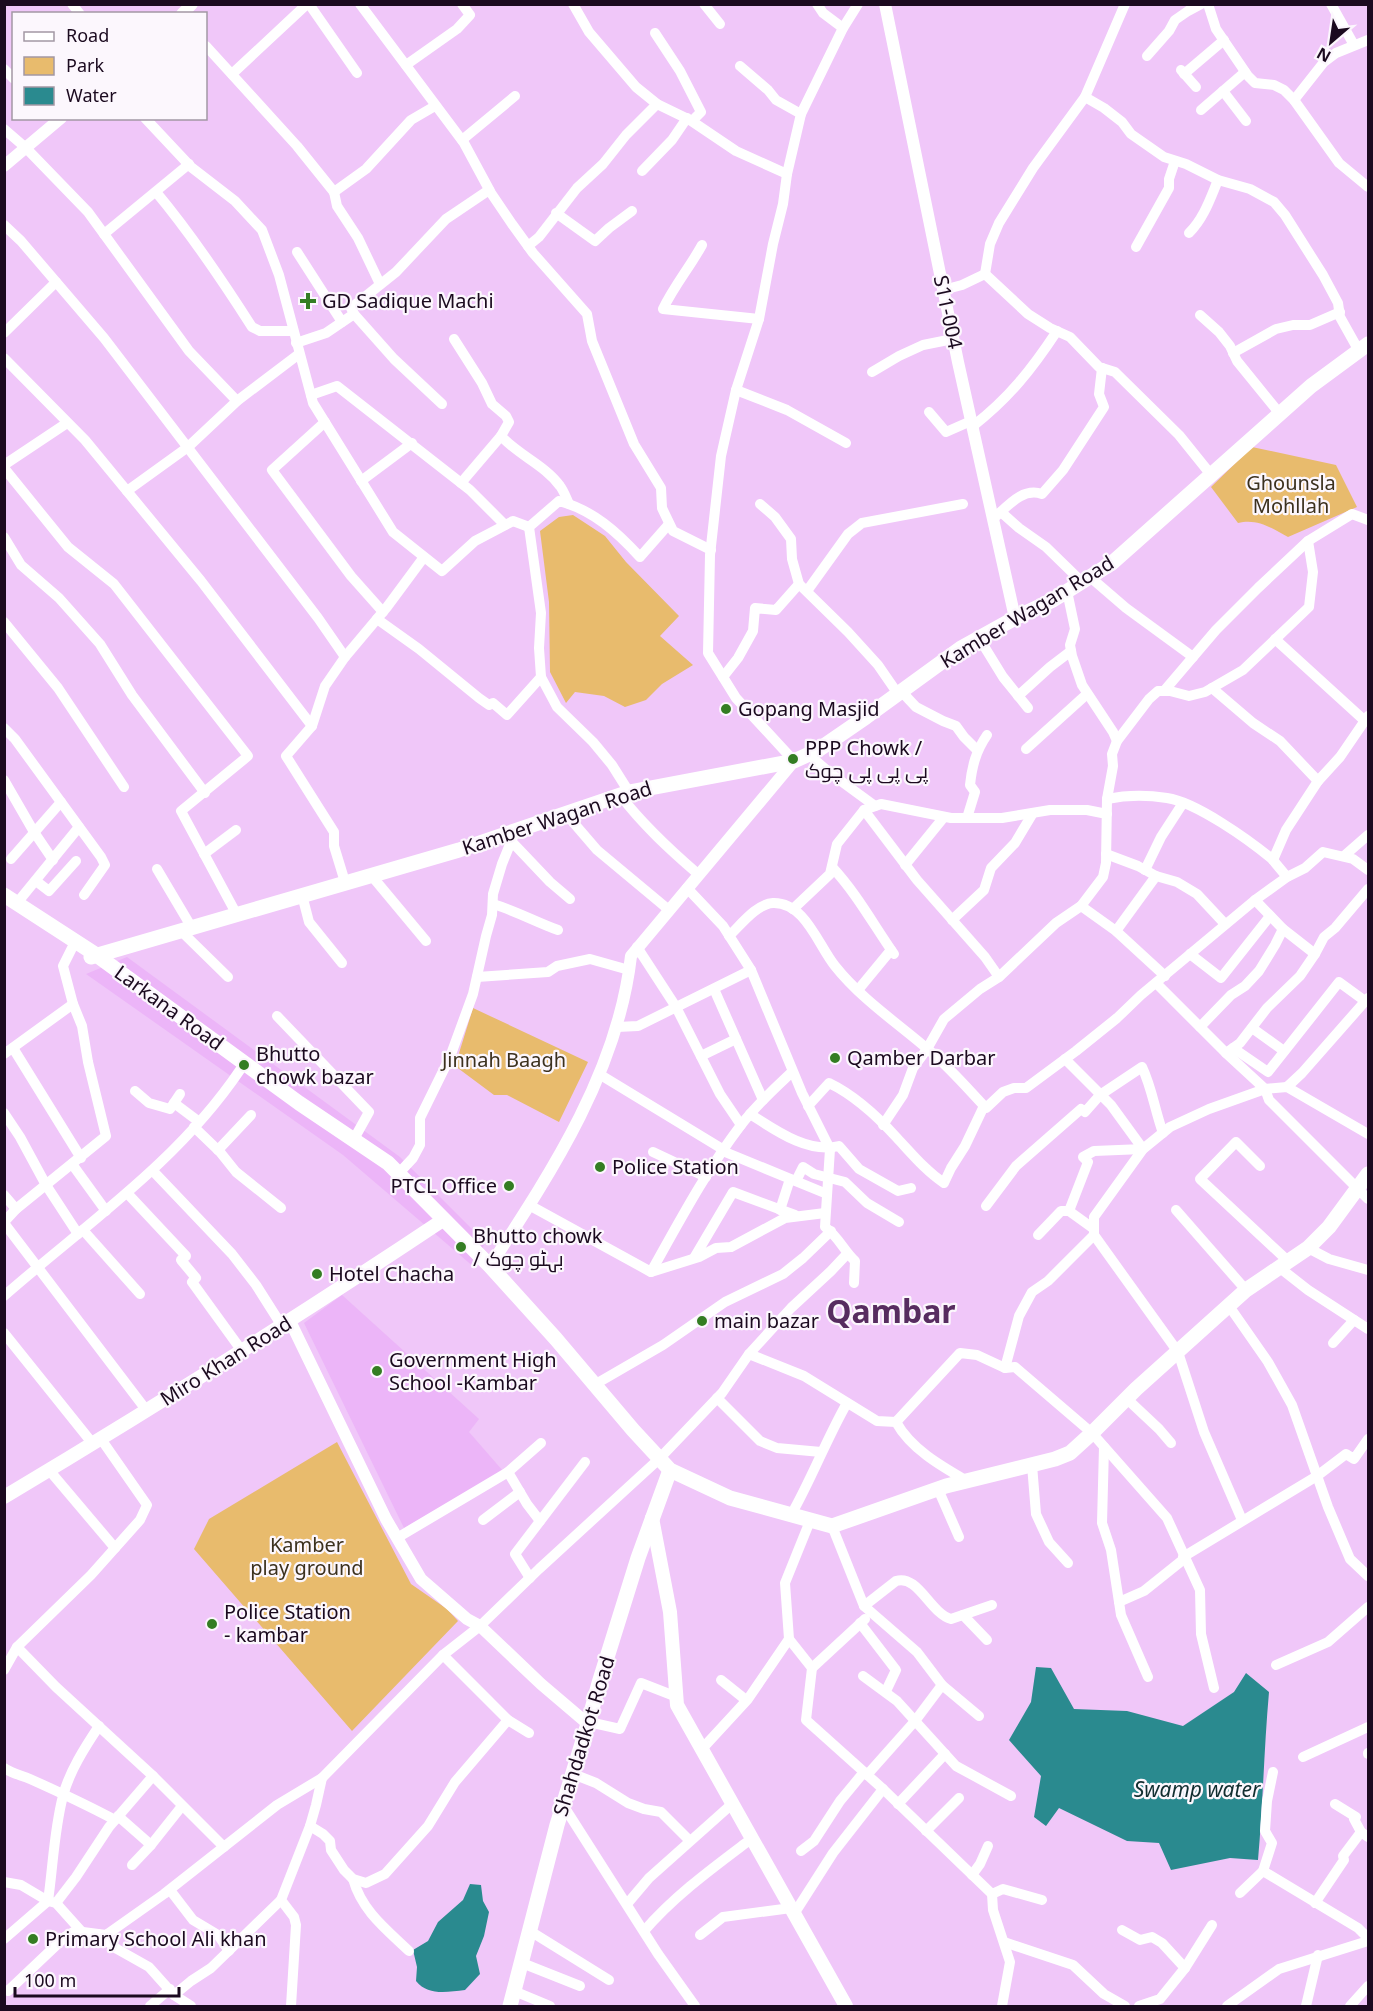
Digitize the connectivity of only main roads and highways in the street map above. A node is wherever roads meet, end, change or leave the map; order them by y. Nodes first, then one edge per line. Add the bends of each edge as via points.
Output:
1 (1366, 346) edge
2 (10, 904) edge
3 (92, 956) junction
4 (1368, 1174) edge
5 (416, 1191) junction
6 (1364, 1194) edge
7 (443, 1220) junction
8 (664, 1465) junction
9 (4, 1497) edge
10 (652, 1518) junction
11 (512, 1999) edge
12 (846, 2007) edge

1 - 3 main road, Kamber Wagan Road via 1311,386 1112,563 961,648 866,717 801,758 624,794 513,836
2 - 3 main road, Larkana Road
2 - 3 main road, Larkana Road via 72,948
3 - 5 main road, Larkana Road via 240,1070
3 - 5 main road, Larkana Road via 354,1139
4 - 6 main road
5 - 7 main road, Larkana Road
6 - 8 main road via 1308,1248 1246,1290 1070,1453 1055,1459 938,1489 832,1526 730,1498
7 - 8 main road, Larkana Road via 556,1339
7 - 9 main road, Miro Khan Road via 147,1411
8 - 10 main road, Shahdadkot Road
10 - 11 main road, Shahdadkot Road via 563,1806
10 - 12 main road via 670,1611 677,1705

